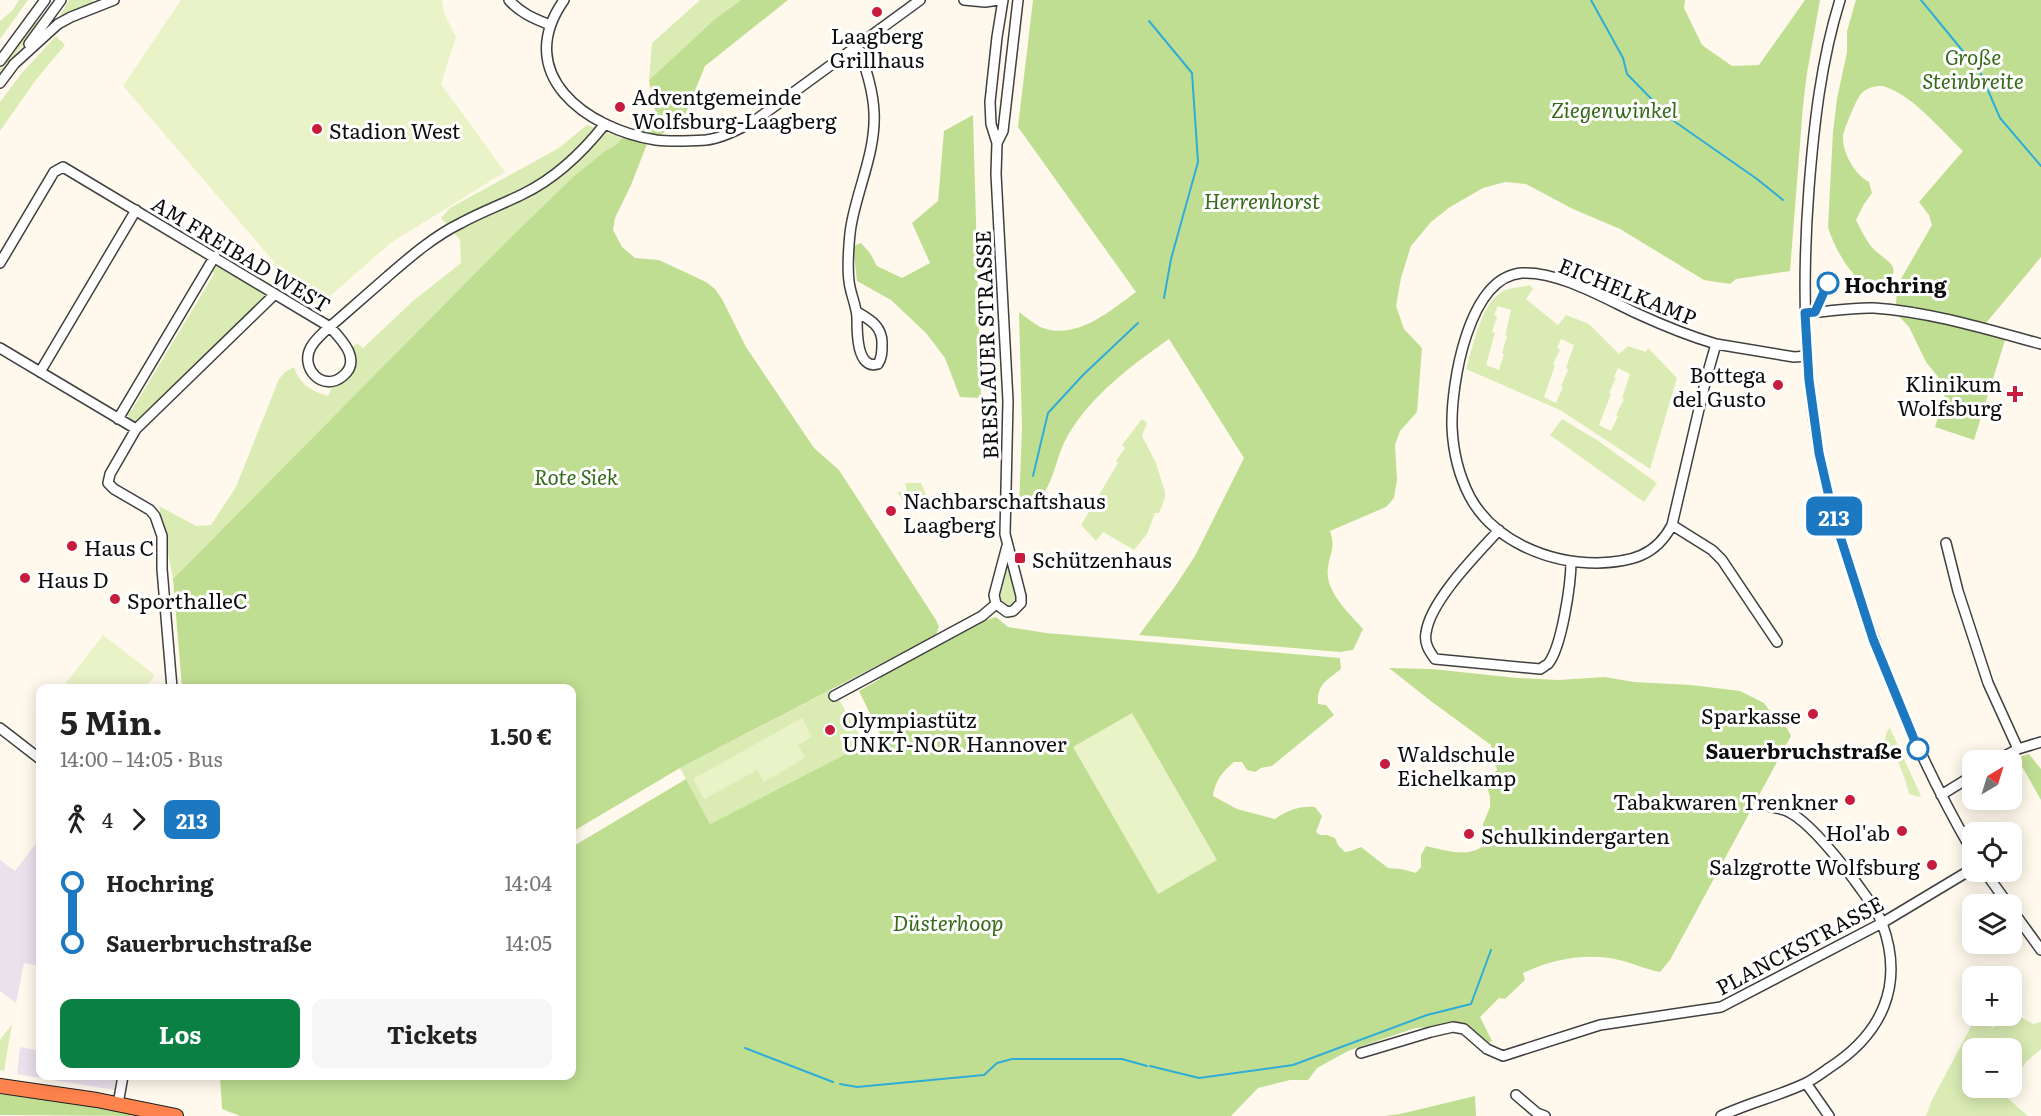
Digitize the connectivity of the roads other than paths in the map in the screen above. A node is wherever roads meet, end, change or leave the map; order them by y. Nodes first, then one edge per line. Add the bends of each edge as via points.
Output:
1 (38, 0) edge
2 (45, 0) edge
3 (61, 0) edge
4 (114, 0) edge
5 (509, 0) edge
6 (564, 0) edge
7 (920, 0) edge
8 (964, 0) edge
9 (1002, 0) edge
10 (1018, 0) edge
11 (1840, 0) edge
12 (1016, 15) junction
13 (550, 25) junction
14 (23, 30) junction
15 (858, 45) junction
16 (0, 61) edge
17 (13, 65) junction
18 (0, 83) edge
19 (605, 124) junction
20 (997, 143) junction
21 (136, 210) junction
22 (215, 256) junction
23 (0, 263) edge
24 (275, 294) junction
25 (856, 312) junction
26 (1805, 313) junction
27 (330, 327) junction
28 (1716, 344) junction
29 (2041, 344) edge
30 (0, 348) edge
31 (1807, 356) junction
32 (40, 372) junction
33 (118, 419) junction
34 (136, 429) junction
35 (1672, 525) junction
36 (1499, 530) junction
37 (1946, 543) dead end
38 (1007, 546) junction
39 (1571, 561) junction
40 (996, 604) junction
41 (1777, 642) dead end
42 (172, 684) edge
43 (834, 696) dead end
44 (0, 728) edge
45 (2041, 742) edge
46 (2018, 749) joint
47 (36, 756) edge
48 (1962, 782) edge
49 (1941, 795) junction
50 (1771, 807) dead end
51 (1962, 833) edge
52 (1962, 874) edge
53 (1882, 922) junction
54 (2022, 922) edge
55 (2037, 940) edge
56 (2041, 950) edge
57 (1362, 1053) dead end
58 (122, 1080) edge
59 (1806, 1083) junction
60 (1, 1086) edge
61 (1516, 1095) dead end
62 (118, 1104) junction
63 (177, 1116) edge
64 (1545, 1116) edge
65 (1721, 1116) edge
66 (1829, 1116) edge

1 - 14 street
2 - 14 street
3 - 17 street
4 - 17 street via 58,24
5 - 13 street via 521,11
6 - 13 street
7 - 15 street
8 - 9 street
9 - 12 street
9 - 20 street, BRESLAUER STRASSE via 990,102
10 - 12 street, BRESLAUER STRASSE
11 - 26 street via 1827,48 1814,128 1804,251
12 - 20 street, BRESLAUER STRASSE via 1003,131
13 - 19 street via 546,56 551,74 569,98
14 - 16 street
15 - 19 street via 757,119 710,139 655,140
15 - 25 street via 874,113 867,166 852,223 848,279
17 - 18 street
19 - 27 street via 561,170 525,194 460,223 431,241
20 - 38 street, BRESLAUER STRASSE via 1008,400
21 - 22 street, AM FREIBAD WEST
21 - 23 street, AM FREIBAD WEST via 60,168
21 - 32 street, AM FREIBAD WEST
22 - 24 street, AM FREIBAD WEST
22 - 33 street
24 - 27 street, AM FREIBAD WEST
24 - 34 street
25 - 25 street via 860,351 873,366 881,359 883,337 870,319
26 - 29 street via 1887,310 1968,323
26 - 31 street
27 - 27 street via 307,357 313,375 332,382 341,378 351,364 346,344
28 - 31 street, EICHELKAMP
28 - 35 street, EICHELKAMP
28 - 36 street, EICHELKAMP via 1551,277 1521,273 1496,282 1483,298 1466,338 1453,396 1452,428 1456,457 1470,498
30 - 32 street
31 - 49 street via 1821,463 1833,514 1873,639 1909,730
32 - 33 street
33 - 34 street
34 - 42 street via 108,483 150,510 162,536
35 - 39 street, EICHELKAMP via 1657,547 1644,555 1608,562
35 - 41 street via 1722,560
36 - 39 street, EICHELKAMP via 1530,549
36 - 39 street via 1452,584 1432,615 1426,642 1435,659 1540,669 1548,664 1555,651 1571,583
37 - 46 street via 1988,684
38 - 40 street, BRESLAUER STRASSE via 993,595
38 - 40 street, BRESLAUER STRASSE via 1022,603 1007,612
40 - 43 street via 982,616
44 - 47 street
45 - 46 street
48 - 49 street
49 - 51 street
50 - 53 street via 1788,811 1807,826 1847,871
52 - 53 street, PLANCKSTRASSE
53 - 57 street, PLANCKSTRASSE via 1721,1007 1600,1025 1503,1056 1487,1049 1464,1029 1453,1027
53 - 59 street via 1890,977 1884,1009 1876,1025 1845,1058
54 - 55 street
55 - 56 street
58 - 62 street
59 - 65 street
59 - 66 street
60 - 62 highway
61 - 64 street
62 - 63 highway

